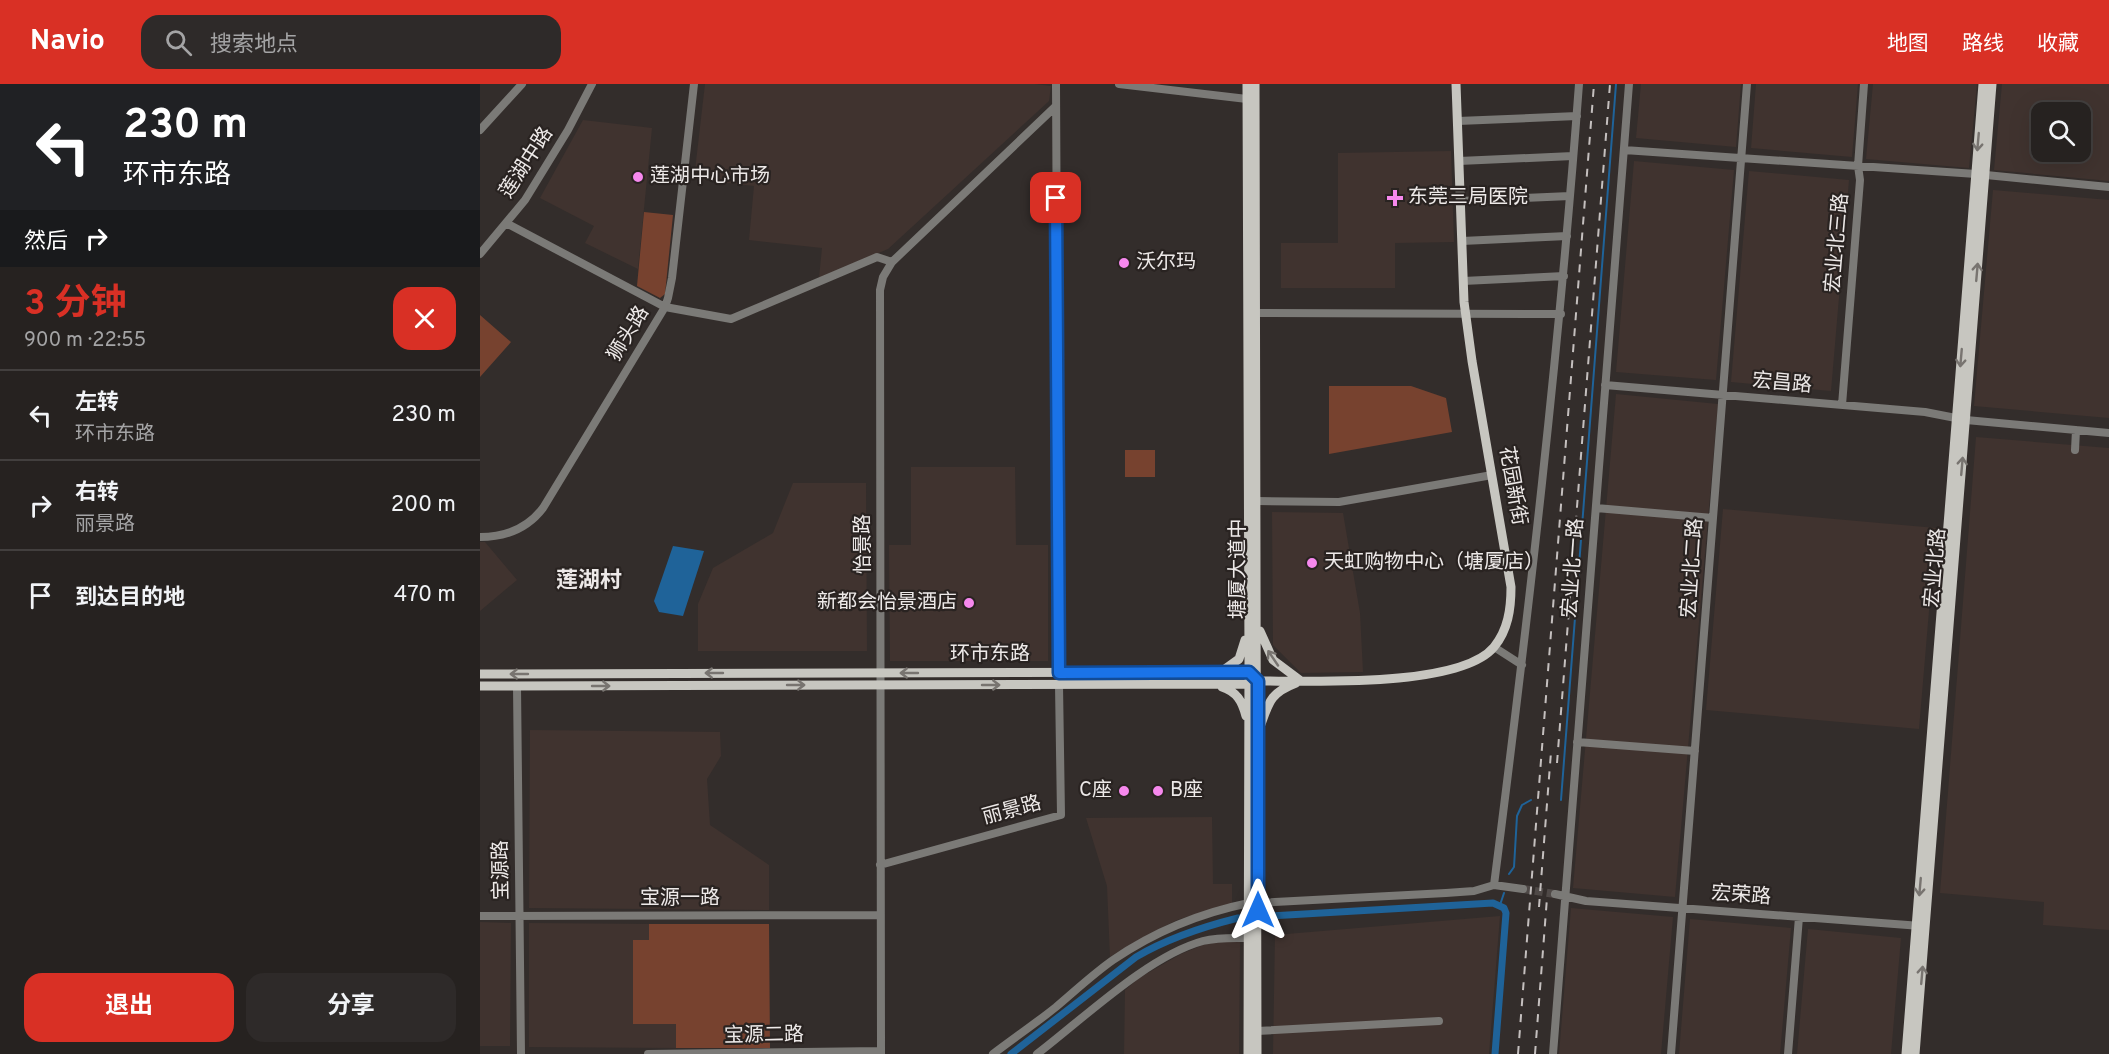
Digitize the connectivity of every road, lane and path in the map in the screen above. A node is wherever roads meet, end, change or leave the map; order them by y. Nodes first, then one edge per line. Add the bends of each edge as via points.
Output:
1 (522, 84) edge
2 (592, 84) edge
3 (694, 84) edge
4 (1056, 84) edge
5 (1119, 84) edge
6 (1247, 84) edge
7 (1256, 84) edge
8 (1456, 84) edge
9 (1579, 84) edge
10 (1629, 84) edge
11 (1747, 84) edge
12 (1864, 84) edge
13 (1983, 84) edge
14 (1992, 84) edge
15 (1247, 99) junction
16 (1056, 106) junction
17 (1577, 116) junction
18 (1458, 122) junction
19 (480, 130) edge
20 (1624, 150) junction
21 (1573, 156) junction
22 (1741, 158) junction
23 (1459, 161) junction
24 (1857, 166) junction
25 (1980, 175) junction
26 (2109, 187) edge
27 (1570, 196) junction
28 (1460, 201) junction
29 (506, 223) junction
30 (1567, 236) junction
31 (1462, 241) junction
32 (480, 254) edge
33 (892, 262) junction
34 (1564, 276) junction
35 (1463, 281) junction
36 (664, 307) junction
37 (1256, 313) junction
38 (1466, 314) junction
39 (1560, 314) junction
40 (1605, 385) junction
41 (1723, 395) junction
42 (1842, 405) junction
43 (1961, 419) junction
44 (2076, 430) junction
45 (2109, 433) edge
46 (2075, 450) dead end
47 (1492, 476) junction
48 (1257, 501) junction
49 (1596, 508) junction
50 (1713, 518) junction
51 (480, 537) edge
52 (1253, 624) junction
53 (1494, 647) junction
54 (1522, 665) junction
55 (1221, 672) junction
56 (1249, 672) junction
57 (881, 673) junction
58 (1059, 673) junction
59 (480, 674) edge
60 (1301, 681) junction
61 (1253, 683) junction
62 (1214, 684) junction
63 (881, 685) junction
64 (1059, 685) junction
65 (480, 686) edge
66 (517, 686) junction
67 (1253, 733) junction
68 (1577, 742) junction
69 (1695, 751) junction
70 (880, 865) junction
71 (1494, 885) junction
72 (1523, 889) tunnel mouth
73 (1555, 894) tunnel mouth
74 (1565, 896) junction
75 (1253, 907) junction
76 (1683, 908) junction
77 (880, 915) junction
78 (480, 916) edge
79 (519, 916) junction
80 (1799, 917) junction
81 (1921, 926) junction
82 (1252, 933) junction
83 (1439, 1021) dead end
84 (1257, 1031) junction
85 (881, 1052) edge
86 (521, 1054) edge
87 (648, 1054) edge
88 (993, 1054) edge
89 (1037, 1054) edge
90 (1248, 1054) edge
91 (1257, 1054) edge
92 (1553, 1054) edge
93 (1671, 1054) edge
94 (1788, 1054) edge
95 (1906, 1054) edge
96 (1915, 1054) edge

1 - 19 street
2 - 29 street, 莲湖中路 via 525,200
3 - 36 street, 狮头路 via 672,278
4 - 16 street
5 - 15 street
6 - 15 main road, 塘厦大道中
7 - 37 main road, 塘厦大道中
8 - 18 main road, 花园新街
9 - 17 street
10 - 20 street, 宏业北一路
11 - 22 street, 宏业北二路
12 - 24 street, 宏业北三路
13 -> 25 main road, 宏业北路
14 - 25 main road, 宏业北路
15 - 52 main road, 塘厦大道中
16 - 33 street, 怡景路
16 - 58 street
17 - 18 street
17 - 21 street
18 - 23 main road, 花园新街
20 - 22 street
20 - 40 street, 宏业北一路
21 - 23 street
21 - 27 street
22 - 24 street
22 - 41 street, 宏业北二路
23 - 28 main road, 花园新街
24 - 25 street
24 - 42 street, 宏业北三路 via 1860,180
25 - 26 street
25 - 43 main road, 宏业北路
27 - 28 street
27 - 30 street
28 - 31 main road, 花园新街
29 - 32 street, 莲湖中路
29 - 36 street
30 - 31 street
30 - 34 street
31 - 35 main road, 花园新街
33 - 36 street via 877,257 731,319
33 - 57 street, 怡景路 via 880,290
34 - 35 street
34 - 39 street
35 - 38 main road, 花园新街
36 - 51 street, 狮头路 via 543,508 515,531
37 - 38 street
37 - 48 main road, 塘厦大道中
38 - 39 street
38 - 47 main road, 花园新街
39 - 54 street
40 - 41 street, 宏昌路
40 - 49 street, 宏业北一路
41 - 42 street, 宏昌路
41 - 50 street, 宏业北二路
42 - 43 street, 宏昌路
43 - 44 street, 宏昌路
43 - 81 main road, 宏业北路
44 - 45 street, 宏昌路
44 - 46 street
47 - 48 street via 1339,502
47 - 53 main road, 花园新街 via 1511,587 1506,626
48 - 52 main road, 塘厦大道中
49 - 50 street
49 - 68 street, 宏业北一路
50 - 69 street, 宏业北二路
52 - 55 main road via 1242,654
52 - 56 main road, 塘厦大道中
60 -> 52 main road via 1273,660
52 - 61 main road, 塘厦大道中
53 - 54 street
53 - 60 main road via 1482,658 1454,668 1403,679
54 - 71 street
55 - 56 main road, 环市东路
55 - 58 main road, 环市东路
56 - 61 main road, 塘厦大道中
58 -> 57 main road, 环市东路
57 -> 59 main road, 环市东路
57 - 63 street, 怡景路
60 - 61 main road
60 - 67 main road via 1272,697
61 - 62 main road, 环市东路
61 - 67 main road, 塘厦大道中
62 - 64 main road, 环市东路
62 - 67 main road via 1240,698
63 -> 64 main road, 环市东路
66 -> 63 main road, 环市东路
63 - 70 street, 怡景路
64 - 70 street, 丽景路 via 1061,815
65 - 66 main road, 环市东路
66 - 79 street, 宝源路
67 - 75 main road, 塘厦大道中
68 - 69 street
68 - 74 street, 宏业北一路
69 - 76 street, 宏业北二路
70 - 77 street, 怡景路
71 - 72 street
71 - 75 street via 1474,891
73 - 74 street, 宏荣路
74 - 76 street, 宏荣路
74 - 92 street, 宏业北一路
75 - 82 main road, 塘厦大道中
75 - 88 street via 1213,912 1144,941 1112,960
76 - 80 street, 宏荣路
76 - 93 street, 宏业北二路
77 - 79 street, 宝源一路
77 - 85 street, 怡景路
78 - 79 street, 宝源一路
79 - 86 street, 宝源路
80 - 81 street, 宏荣路
80 - 94 street
81 - 95 main road, 宏业北路
96 -> 81 main road, 宏业北路
82 - 84 main road, 塘厦大道中
82 - 89 street via 1202,941 1156,963
82 - 90 main road, 塘厦大道中
83 - 84 street
84 - 91 main road, 塘厦大道中
85 - 87 street, 宝源二路

